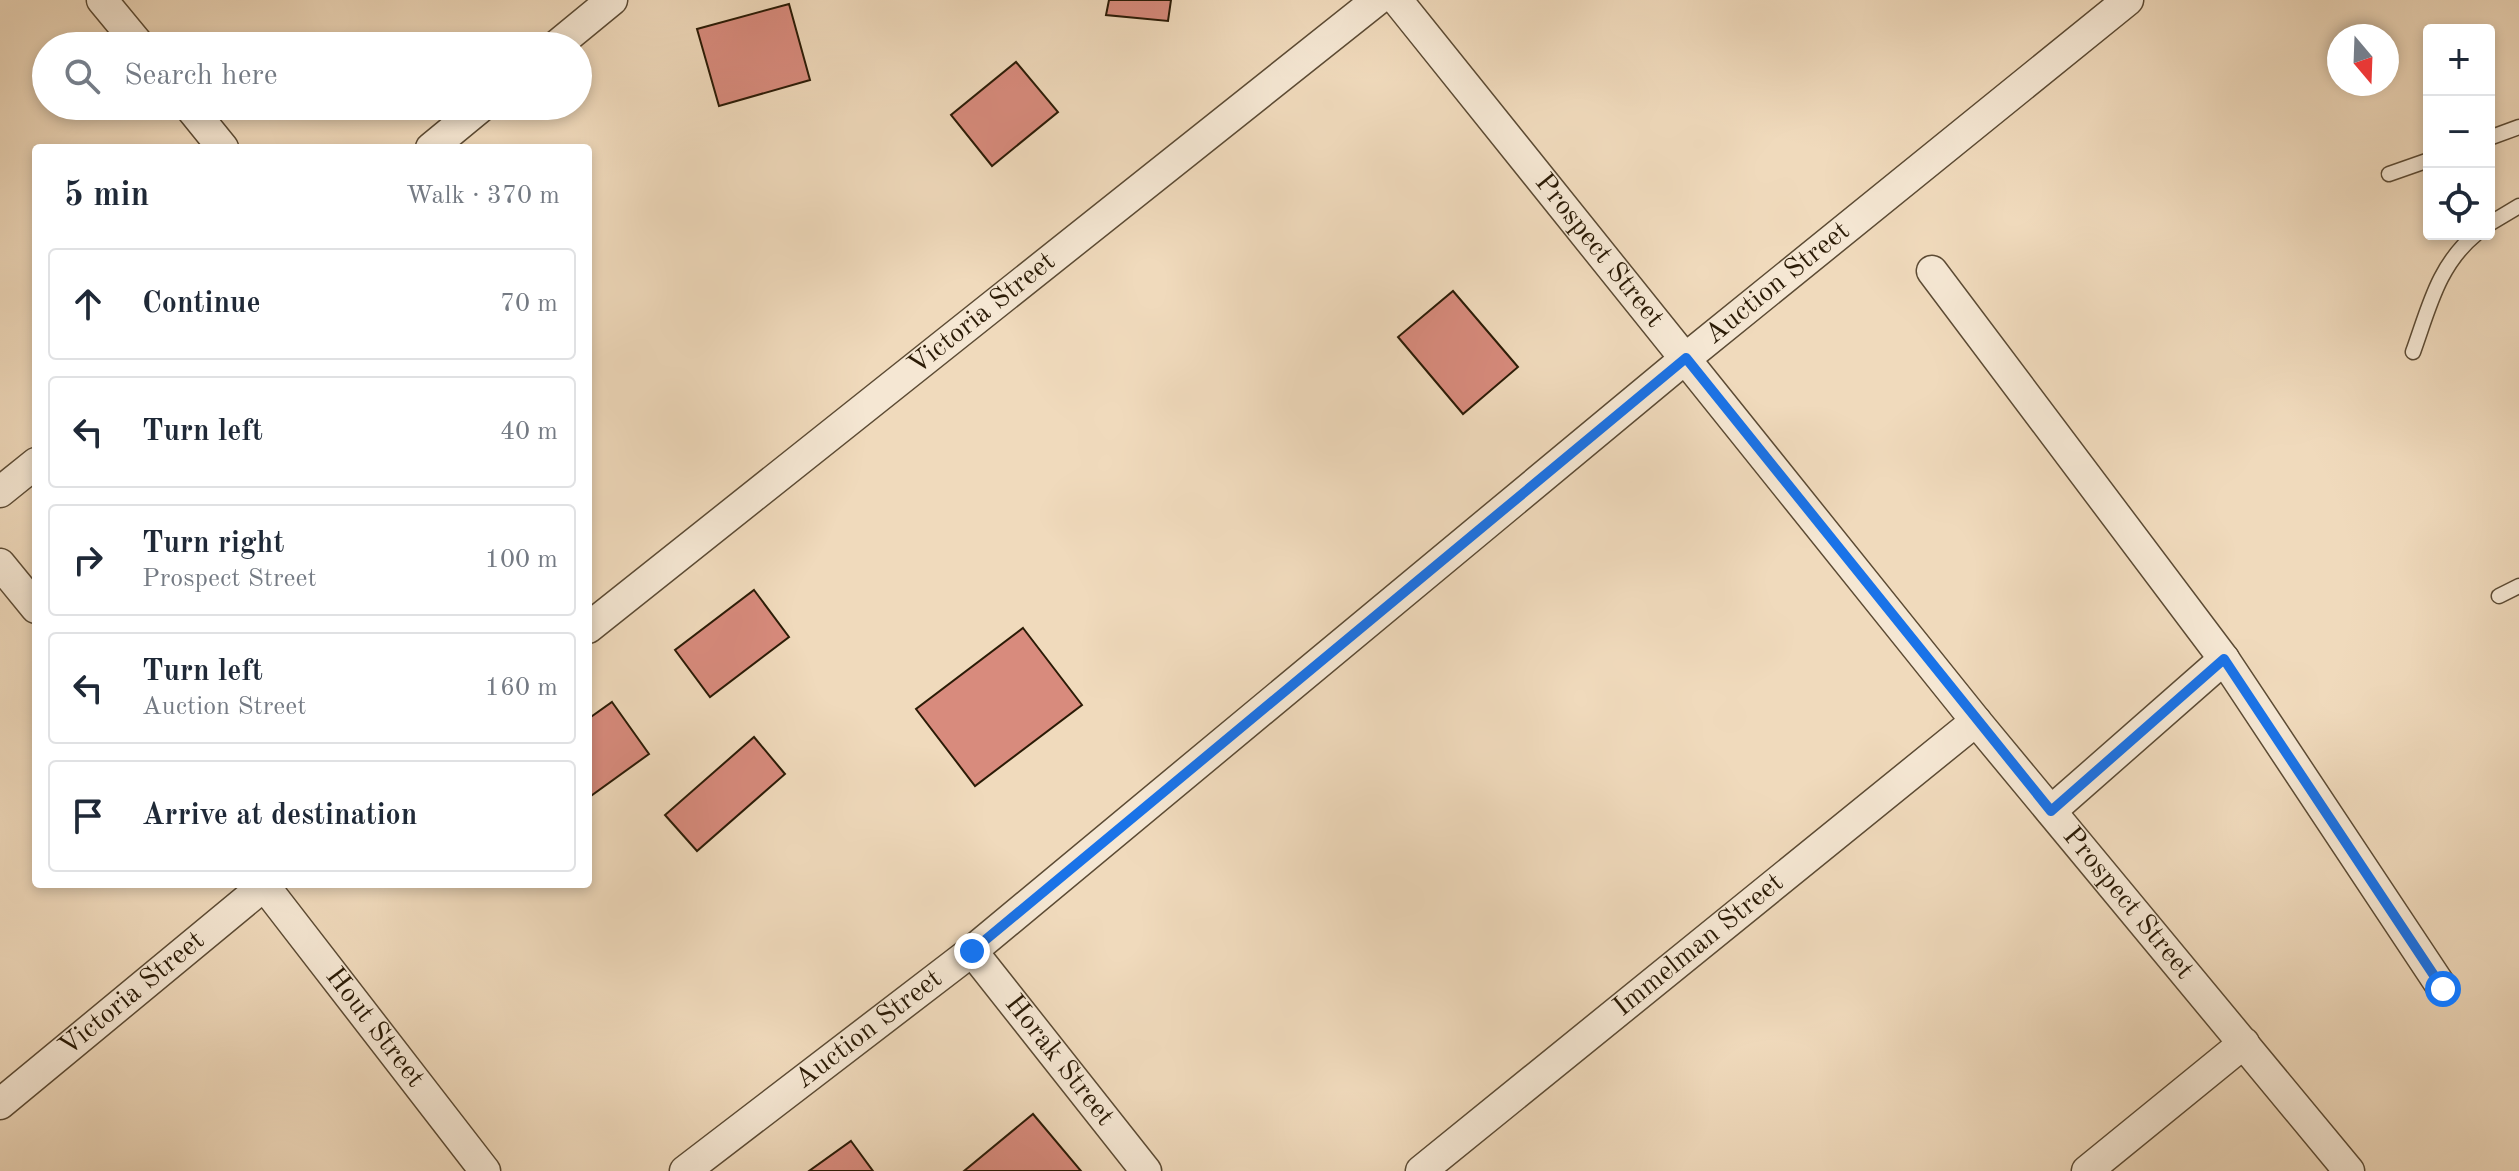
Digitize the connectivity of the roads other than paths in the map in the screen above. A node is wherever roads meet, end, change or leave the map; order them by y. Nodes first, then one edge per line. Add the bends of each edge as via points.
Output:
1 (102, 0) edge
2 (612, 0) edge
3 (1377, 0) edge
4 (1397, 0) edge
5 (2128, 0) edge
6 (128, 32) edge
7 (573, 32) edge
8 (200, 120) edge
9 (465, 120) edge
10 (2519, 127) edge
11 (2495, 136) edge
12 (220, 144) edge
13 (436, 144) edge
14 (2423, 162) edge
15 (2389, 174) dead end
16 (2519, 206) edge
17 (2495, 220) edge
18 (2469, 240) edge
19 (1932, 271) dead end
20 (2413, 352) dead end
21 (1686, 358) junction
22 (32, 466) edge
23 (0, 492) edge
24 (0, 564) edge
25 (2519, 586) edge
26 (2499, 596) dead end
27 (32, 603) edge
28 (592, 625) edge
29 (2224, 659) junction
30 (1976, 721) junction
31 (2051, 811) junction
32 (260, 888) edge
33 (268, 888) edge
34 (972, 951) junction
35 (2443, 989) dead end
36 (2244, 1043) junction
37 (0, 1104) edge
38 (485, 1171) edge
39 (685, 1171) edge
40 (1146, 1171) edge
41 (1421, 1171) edge
42 (2087, 1171) edge
43 (2349, 1171) edge

1 - 6 street
2 - 7 street
3 - 28 street, Victoria Street
4 - 21 street, Prospect Street
5 - 21 street, Auction Street
8 - 12 street
9 - 13 street
10 - 11 lane
14 - 15 lane
16 - 17 lane
18 - 20 lane via 2437,280
19 - 29 street
21 - 30 street, Prospect Street
21 - 34 street, Auction Street
22 - 23 street
24 - 27 street
25 - 26 lane
29 - 31 street
29 - 35 street
30 - 31 street, Prospect Street
30 - 41 street, Immelman Street
31 - 36 street, Prospect Street
32 - 37 street, Victoria Street
33 - 38 street, Hout Street
34 - 39 street, Auction Street
34 - 40 street, Horak Street
36 - 42 street
36 - 43 street, Prospect Street

